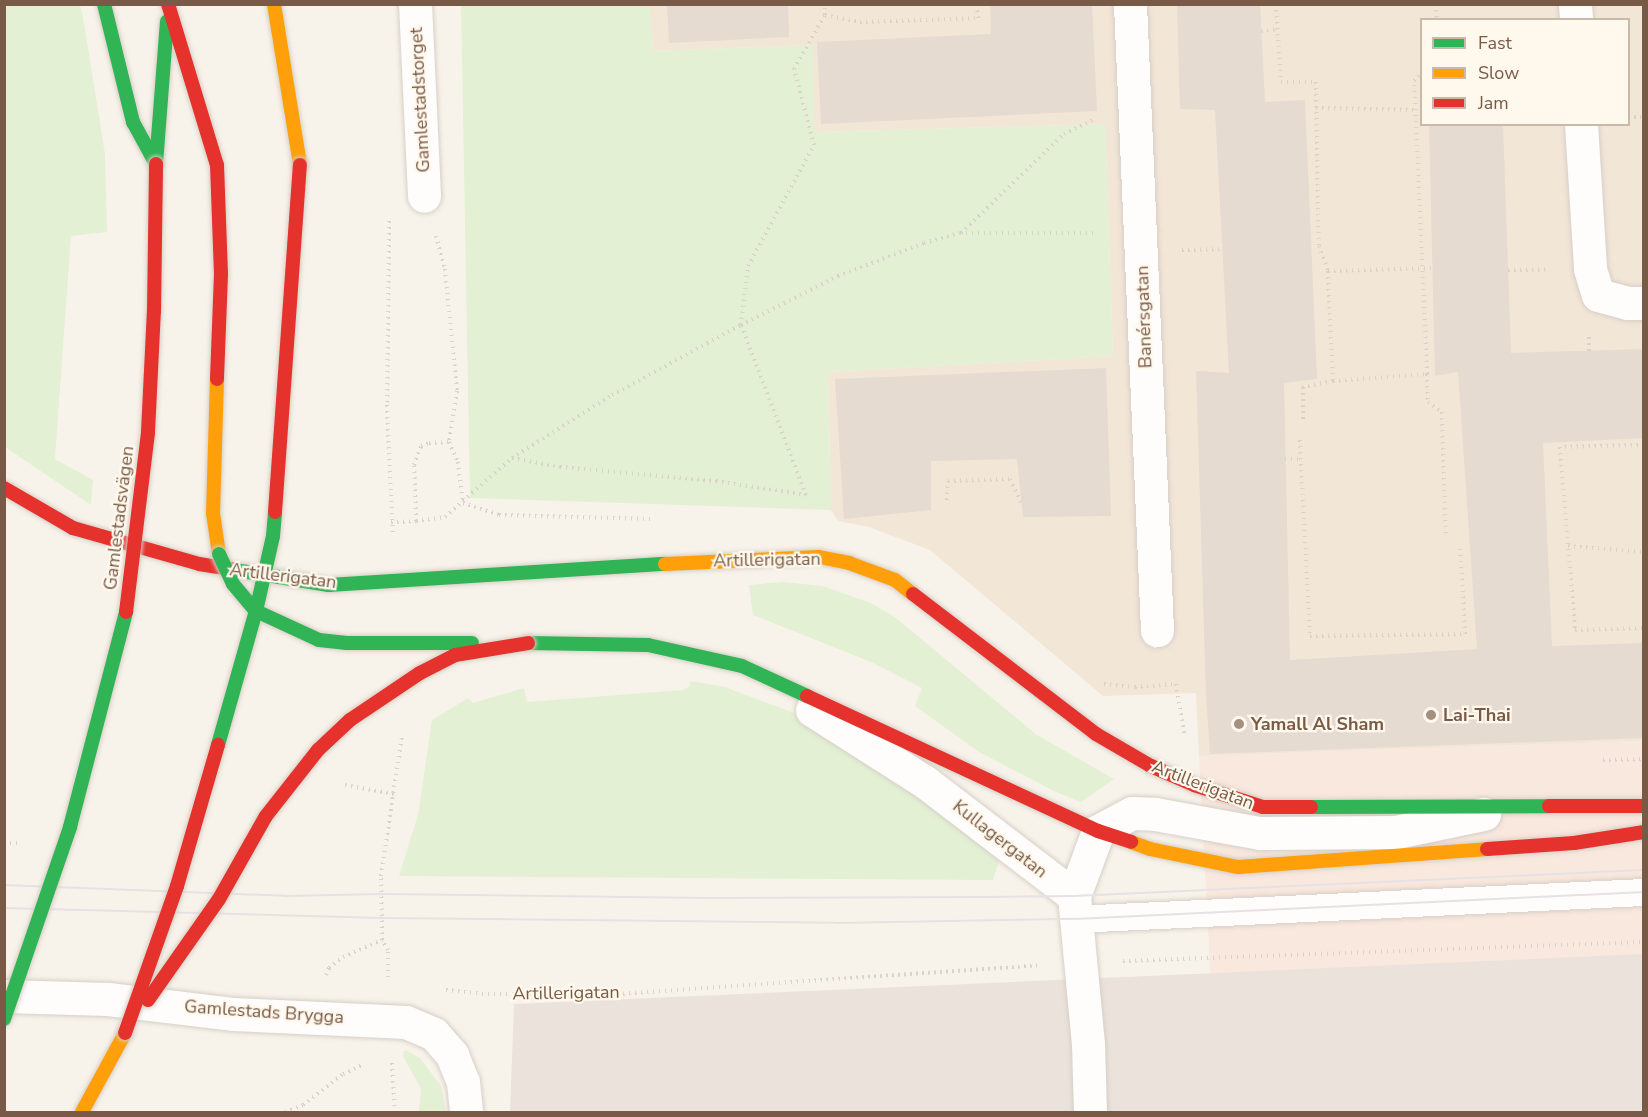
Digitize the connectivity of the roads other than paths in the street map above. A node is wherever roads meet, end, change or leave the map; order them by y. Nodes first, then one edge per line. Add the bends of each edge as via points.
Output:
1 (104, 4) edge
2 (168, 4) edge
3 (274, 4) edge
4 (416, 4) edge
5 (1130, 4) edge
6 (1581, 133) edge
7 (156, 164) junction
8 (424, 196) road end
9 (1644, 303) edge
10 (4, 488) edge
11 (256, 611) junction
12 (1157, 630) dead end
13 (528, 643) junction
14 (742, 666) junction
15 (1644, 806) edge
16 (1512, 809) junction
17 (1098, 831) junction
18 (1644, 832) edge
19 (1644, 892) edge
20 (1074, 908) junction
21 (4, 996) edge
22 (4, 1019) edge
23 (125, 1034) junction
24 (82, 1113) edge
25 (466, 1113) edge
26 (1090, 1113) edge

1 - 7 main road via 133,122
2 - 7 main road, Gamlestadsvägen
2 - 11 main road, Gamlestadsvägen, bridge via 217,165 221,274 213,513 219,554 233,584
3 - 11 main road, bridge via 300,165 273,536
4 - 8 street, Gamlestadstorget
5 - 12 street, Banérsgatan
6 - 9 street via 1590,269 1598,295
7 - 22 main road, Gamlestadsvägen, bridge via 148,432 125,619 70,827
10 - 16 main road, Artillerigatan via 74,528 199,564 329,585 782,557 819,557 849,563 895,580 1096,734 1194,785 1263,807
11 - 13 main road, bridge via 319,640
11 - 23 main road, bridge via 177,885
13 - 14 main road via 648,645
13 - 23 main road, bridge via 455,655 420,673 350,720 318,750 266,816 219,899
14 - 17 main road
14 - 20 street, Kullagergatan via 925,782
15 - 16 main road, Artillerigatan
16 - 17 street, Artillerigatan via 1396,832 1260,833 1132,813
17 - 18 main road via 1150,849 1238,867 1574,843
17 - 20 street
19 - 20 lane
20 - 26 street via 1082,962
21 - 25 street, Gamlestads Brygga via 108,999 234,1014 406,1022 434,1034 452,1054 463,1082
23 - 24 main road

